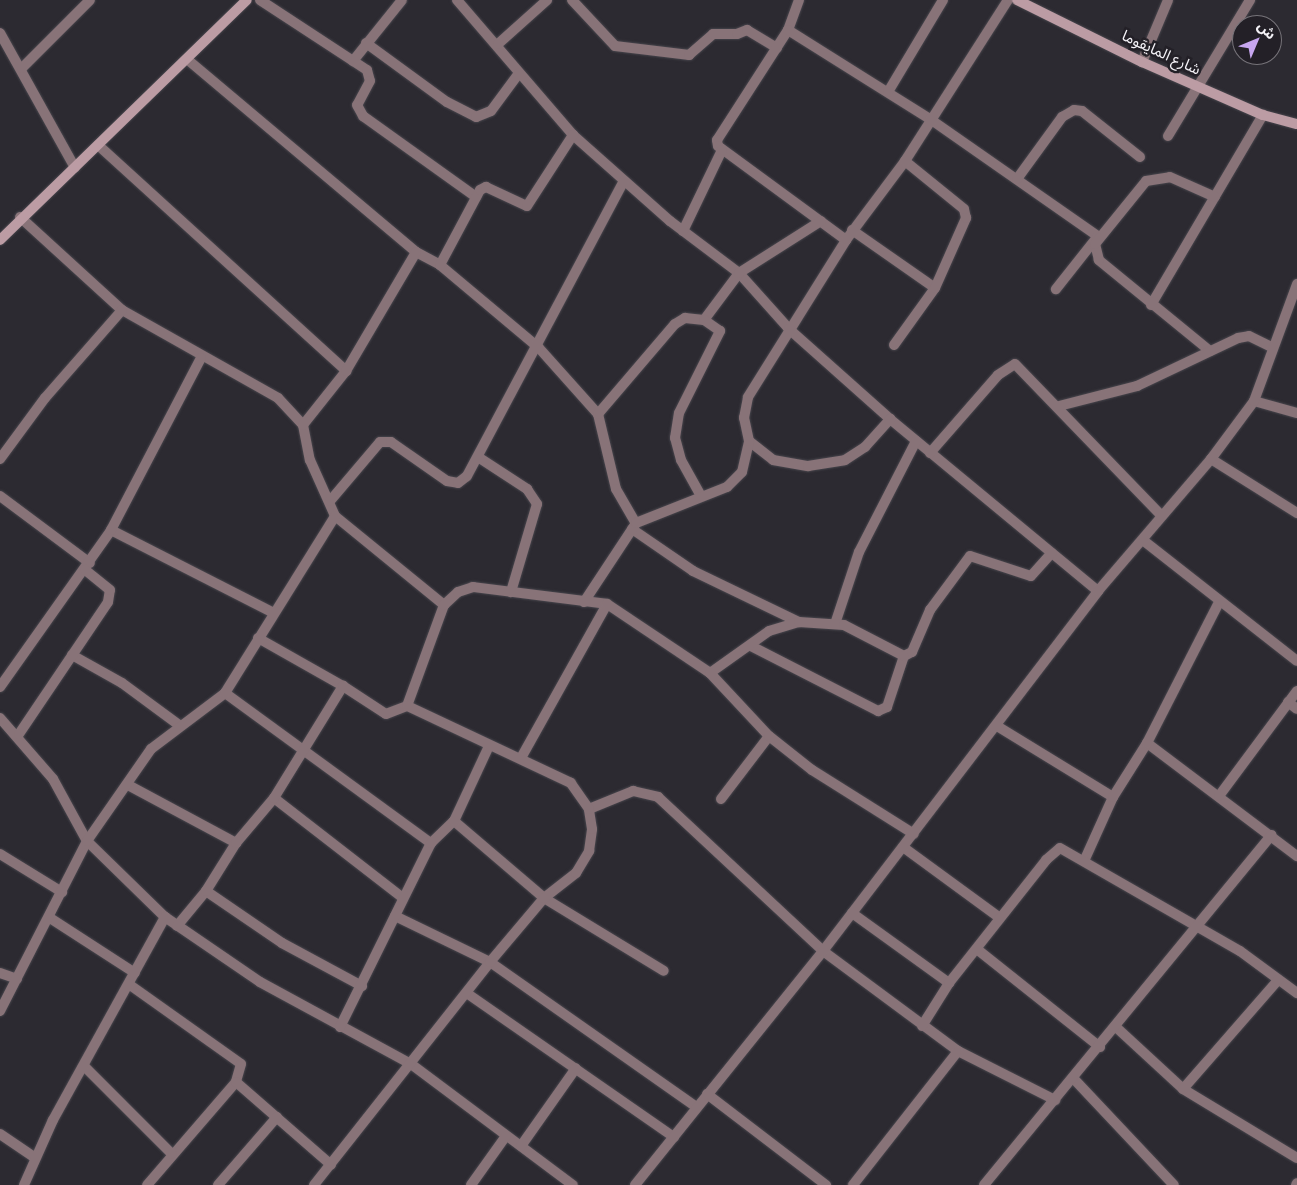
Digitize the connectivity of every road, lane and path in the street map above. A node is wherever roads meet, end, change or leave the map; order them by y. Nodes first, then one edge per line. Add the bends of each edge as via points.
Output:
1 (90, 0) edge
2 (246, 0) edge
3 (260, 0) edge
4 (402, 0) edge
5 (457, 0) edge
6 (547, 0) edge
7 (572, 0) edge
8 (799, 0) edge
9 (943, 0) edge
10 (1008, 0) edge
11 (1017, 0) edge
12 (1168, 0) edge
13 (1250, 0) edge
14 (788, 30) junction
15 (0, 33) edge
16 (366, 43) junction
17 (498, 44) junction
18 (778, 48) junction
19 (188, 60) junction
20 (352, 61) junction
21 (1142, 62) junction
22 (22, 68) junction
23 (519, 73) junction
24 (1198, 87) junction
25 (888, 92) junction
26 (1263, 115) junction
27 (930, 119) junction
28 (1297, 124) edge
29 (573, 135) junction
30 (1168, 136) dead end
31 (98, 145) junction
32 (722, 150) junction
33 (1140, 157) dead end
34 (905, 161) junction
35 (75, 168) junction
36 (1017, 179) junction
37 (624, 181) junction
38 (476, 197) junction
39 (1215, 198) junction
40 (20, 217) junction
41 (821, 221) junction
42 (852, 230) junction
43 (683, 231) junction
44 (1098, 236) junction
45 (0, 240) edge
46 (846, 240) junction
47 (416, 252) junction
48 (440, 265) junction
49 (739, 273) junction
50 (1297, 284) edge
51 (934, 288) junction
52 (1056, 289) dead end
53 (1151, 305) junction
54 (122, 310) junction
55 (704, 320) junction
56 (789, 328) junction
57 (894, 345) dead end
58 (539, 348) junction
59 (1272, 348) junction
60 (1210, 351) junction
61 (201, 358) junction
62 (346, 371) junction
63 (1254, 401) junction
64 (1059, 406) junction
65 (1297, 413) edge
66 (598, 414) junction
67 (890, 418) junction
68 (303, 425) junction
69 (749, 441) junction
70 (916, 442) junction
71 (930, 453) junction
72 (478, 457) junction
73 (0, 459) edge
74 (1211, 459) junction
75 (0, 496) edge
76 (701, 496) junction
77 (330, 501) junction
78 (1297, 513) edge
79 (335, 516) junction
80 (1162, 516) junction
81 (634, 526) junction
82 (112, 530) junction
83 (1144, 540) junction
84 (1052, 554) junction
85 (88, 566) junction
86 (1098, 591) junction
87 (511, 592) junction
88 (584, 602) junction
89 (1219, 602) junction
90 (607, 604) junction
91 (444, 605) junction
92 (272, 612) junction
93 (799, 622) junction
94 (835, 624) junction
95 (258, 638) junction
96 (751, 646) junction
97 (72, 655) junction
98 (904, 656) junction
99 (1297, 661) edge
100 (710, 673) junction
101 (343, 686) junction
102 (0, 687) edge
103 (1297, 691) edge
104 (225, 693) junction
105 (1288, 702) junction
106 (407, 706) junction
107 (1297, 709) edge
108 (0, 718) edge
109 (179, 725) junction
110 (997, 726) junction
111 (19, 734) junction
112 (769, 736) junction
113 (1147, 743) junction
114 (489, 746) junction
115 (304, 754) junction
116 (521, 758) junction
117 (128, 785) junction
118 (1219, 796) junction
119 (1113, 797) junction
120 (274, 798) junction
121 (721, 799) dead end
122 (589, 809) junction
123 (454, 820) junction
124 (914, 834) junction
125 (1271, 835) junction
126 (87, 841) junction
127 (236, 842) junction
128 (431, 843) junction
129 (903, 847) junction
130 (0, 854) edge
131 (1297, 856) edge
132 (1085, 859) junction
133 (206, 891) junction
134 (62, 892) junction
135 (403, 898) junction
136 (544, 898) junction
137 (852, 913) junction
138 (395, 916) junction
139 (165, 917) junction
140 (50, 918) junction
141 (1000, 918) junction
142 (177, 926) junction
143 (1200, 926) junction
144 (978, 950) junction
145 (823, 951) junction
146 (490, 962) junction
147 (664, 971) dead end
148 (0, 973) edge
149 (135, 973) junction
150 (17, 979) junction
151 (1278, 980) junction
152 (949, 982) junction
153 (130, 985) junction
154 (362, 986) junction
155 (468, 994) junction
156 (1297, 994) edge
157 (0, 1011) edge
158 (922, 1026) junction
159 (340, 1027) junction
160 (1118, 1028) junction
161 (1100, 1047) junction
162 (958, 1051) junction
163 (411, 1064) junction
164 (84, 1066) junction
165 (576, 1068) junction
166 (1073, 1078) junction
167 (236, 1082) junction
168 (1183, 1088) junction
169 (707, 1094) junction
170 (1056, 1100) junction
171 (696, 1107) junction
172 (277, 1118) junction
173 (0, 1134) edge
174 (506, 1136) junction
175 (674, 1137) junction
176 (521, 1146) junction
177 (172, 1154) junction
178 (34, 1157) junction
179 (1297, 1158) edge
180 (331, 1165) junction
181 (24, 1185) edge
182 (147, 1185) edge
183 (218, 1185) edge
184 (314, 1185) edge
185 (471, 1185) edge
186 (573, 1185) edge
187 (635, 1185) edge
188 (826, 1185) edge
189 (853, 1185) edge
190 (984, 1185) edge
191 (1174, 1185) edge

1 - 22 street
2 - 19 street
3 - 20 street
4 - 16 street
5 - 17 street
6 - 17 street
7 - 18 street via 615,46 688,55 714,34 737,34 747,30
8 - 14 street
9 - 25 street
10 - 27 street
11 - 21 street, شارع المايقوما
12 - 21 street
13 - 24 street
14 - 18 street
14 - 25 street
15 - 22 street
16 - 20 street
16 - 23 street via 447,102 476,117 491,111
17 - 23 street
18 - 32 street via 717,140
19 - 31 street
19 - 47 street
20 - 38 street via 367,70 370,81 357,105 363,116
21 - 24 street, شارع المايقوما
22 - 35 street
23 - 29 street
24 - 26 street, شارع المايقوما
24 - 30 street
25 - 27 street
26 - 28 street, شارع المايقوما
26 - 39 street
27 - 34 street
27 - 36 street
29 - 37 street
29 - 38 street via 527,206 486,188
31 - 35 street
31 - 62 street
32 - 41 street
32 - 43 street
33 - 36 street via 1082,111 1074,110 1062,117
34 - 42 street
34 - 51 street via 964,209 966,218
35 - 40 street
36 - 44 street
37 - 43 street
37 - 58 street
38 - 48 street
39 - 44 street via 1170,177 1156,178 1139,187
39 - 53 street
40 - 45 street
40 - 54 street
41 - 46 street
41 - 49 street
42 - 46 street
42 - 51 street
43 - 49 street
44 - 52 street
44 - 53 street via 1095,252 1099,260
46 - 56 street
47 - 48 street
47 - 62 street
48 - 58 street
49 - 55 street
49 - 56 street
50 - 59 street
51 - 57 street
53 - 60 street
54 - 61 street
54 - 73 street via 45,398
55 - 66 street via 684,318 676,324
55 - 76 street via 720,331 679,413 675,438
56 - 67 street
56 - 69 street via 748,397 744,418
58 - 66 street
58 - 72 street
59 - 60 street via 1249,336
59 - 63 street
60 - 64 street via 1137,386
61 - 68 street via 249,377 278,398
61 - 82 street
62 - 68 street
63 - 65 street
63 - 74 street
64 - 71 street via 1024,370 1015,364 1007,366
64 - 80 street
66 - 81 street via 616,489
67 - 69 street via 865,447 845,460 808,466 773,460
67 - 70 street
68 - 77 street via 310,460
69 - 76 street via 736,480
70 - 71 street
70 - 94 street via 859,552
71 - 84 street
72 - 77 street via 458,483 447,481 391,442 380,442
72 - 87 street via 527,489 537,504
74 - 78 street
74 - 80 street
75 - 85 street
76 - 81 street
77 - 79 street
79 - 91 street
79 - 92 street
80 - 83 street
81 - 88 street
81 - 93 street via 692,571
82 - 85 street
82 - 92 street
83 - 86 street
83 - 89 street
84 - 86 street
84 - 98 street via 1031,576 970,556 930,610 912,652
85 - 97 street via 111,595
85 - 102 street
86 - 110 street
87 - 88 street
87 - 91 street via 473,588 458,592
88 - 90 street
89 - 99 street
89 - 113 street
90 - 100 street
90 - 116 street
91 - 106 street
92 - 95 street
93 - 94 street
93 - 96 street via 769,631
94 - 98 street
95 - 101 street
95 - 104 street
96 - 98 street via 878,711 887,708
96 - 100 street
97 - 109 street via 122,683
97 - 111 street
100 - 112 street
101 - 106 street via 386,714
101 - 115 street
103 - 105 street
104 - 109 street
104 - 115 street
105 - 107 street
105 - 118 street
106 - 114 street
108 - 111 street
109 - 117 street via 151,749
110 - 119 street
110 - 124 street
111 - 126 street via 53,778
112 - 121 street
112 - 124 street via 812,770
113 - 118 street
113 - 119 street
114 - 116 street
114 - 123 street
115 - 120 street
115 - 128 street
116 - 122 street via 571,783
117 - 126 street
117 - 127 street
118 - 125 street
119 - 132 street
120 - 127 street
120 - 135 street
122 - 136 street via 592,829 589,851 576,873
122 - 145 street via 633,790 658,797
123 - 128 street
123 - 136 street
124 - 129 street
125 - 131 street
125 - 143 street
126 - 134 street
126 - 139 street
127 - 133 street
128 - 135 street
129 - 137 street
129 - 141 street
130 - 134 street
132 - 141 street via 1060,848 1046,860
132 - 143 street
133 - 142 street
133 - 154 street via 282,943
134 - 140 street
135 - 138 street
136 - 146 street
136 - 147 street
137 - 145 street
137 - 152 street
138 - 146 street
138 - 154 street
139 - 142 street
139 - 149 street
140 - 149 street
140 - 150 street
141 - 144 street
142 - 159 street via 260,982
143 - 151 street
143 - 160 street
144 - 152 street
144 - 161 street
145 - 158 street
145 - 169 street
146 - 155 street
146 - 171 street
148 - 150 street
149 - 153 street
150 - 157 street
151 - 156 street
151 - 168 street
152 - 158 street
153 - 164 street
153 - 167 street via 232,1054 241,1064
154 - 159 street
155 - 163 street
155 - 165 street
158 - 162 street
159 - 163 street
160 - 161 street
160 - 168 street
161 - 166 street
162 - 170 street
162 - 189 street
163 - 174 street
163 - 180 street
164 - 177 street
164 - 178 street
165 - 175 street
165 - 176 street
166 - 170 street
166 - 191 street
167 - 172 street
167 - 177 street
168 - 179 street
169 - 171 street
169 - 188 street
170 - 190 street
171 - 175 street
172 - 180 street
172 - 183 street
173 - 178 street
174 - 176 street
174 - 185 street
175 - 187 street
176 - 186 street
177 - 182 street
178 - 181 street
180 - 184 street

